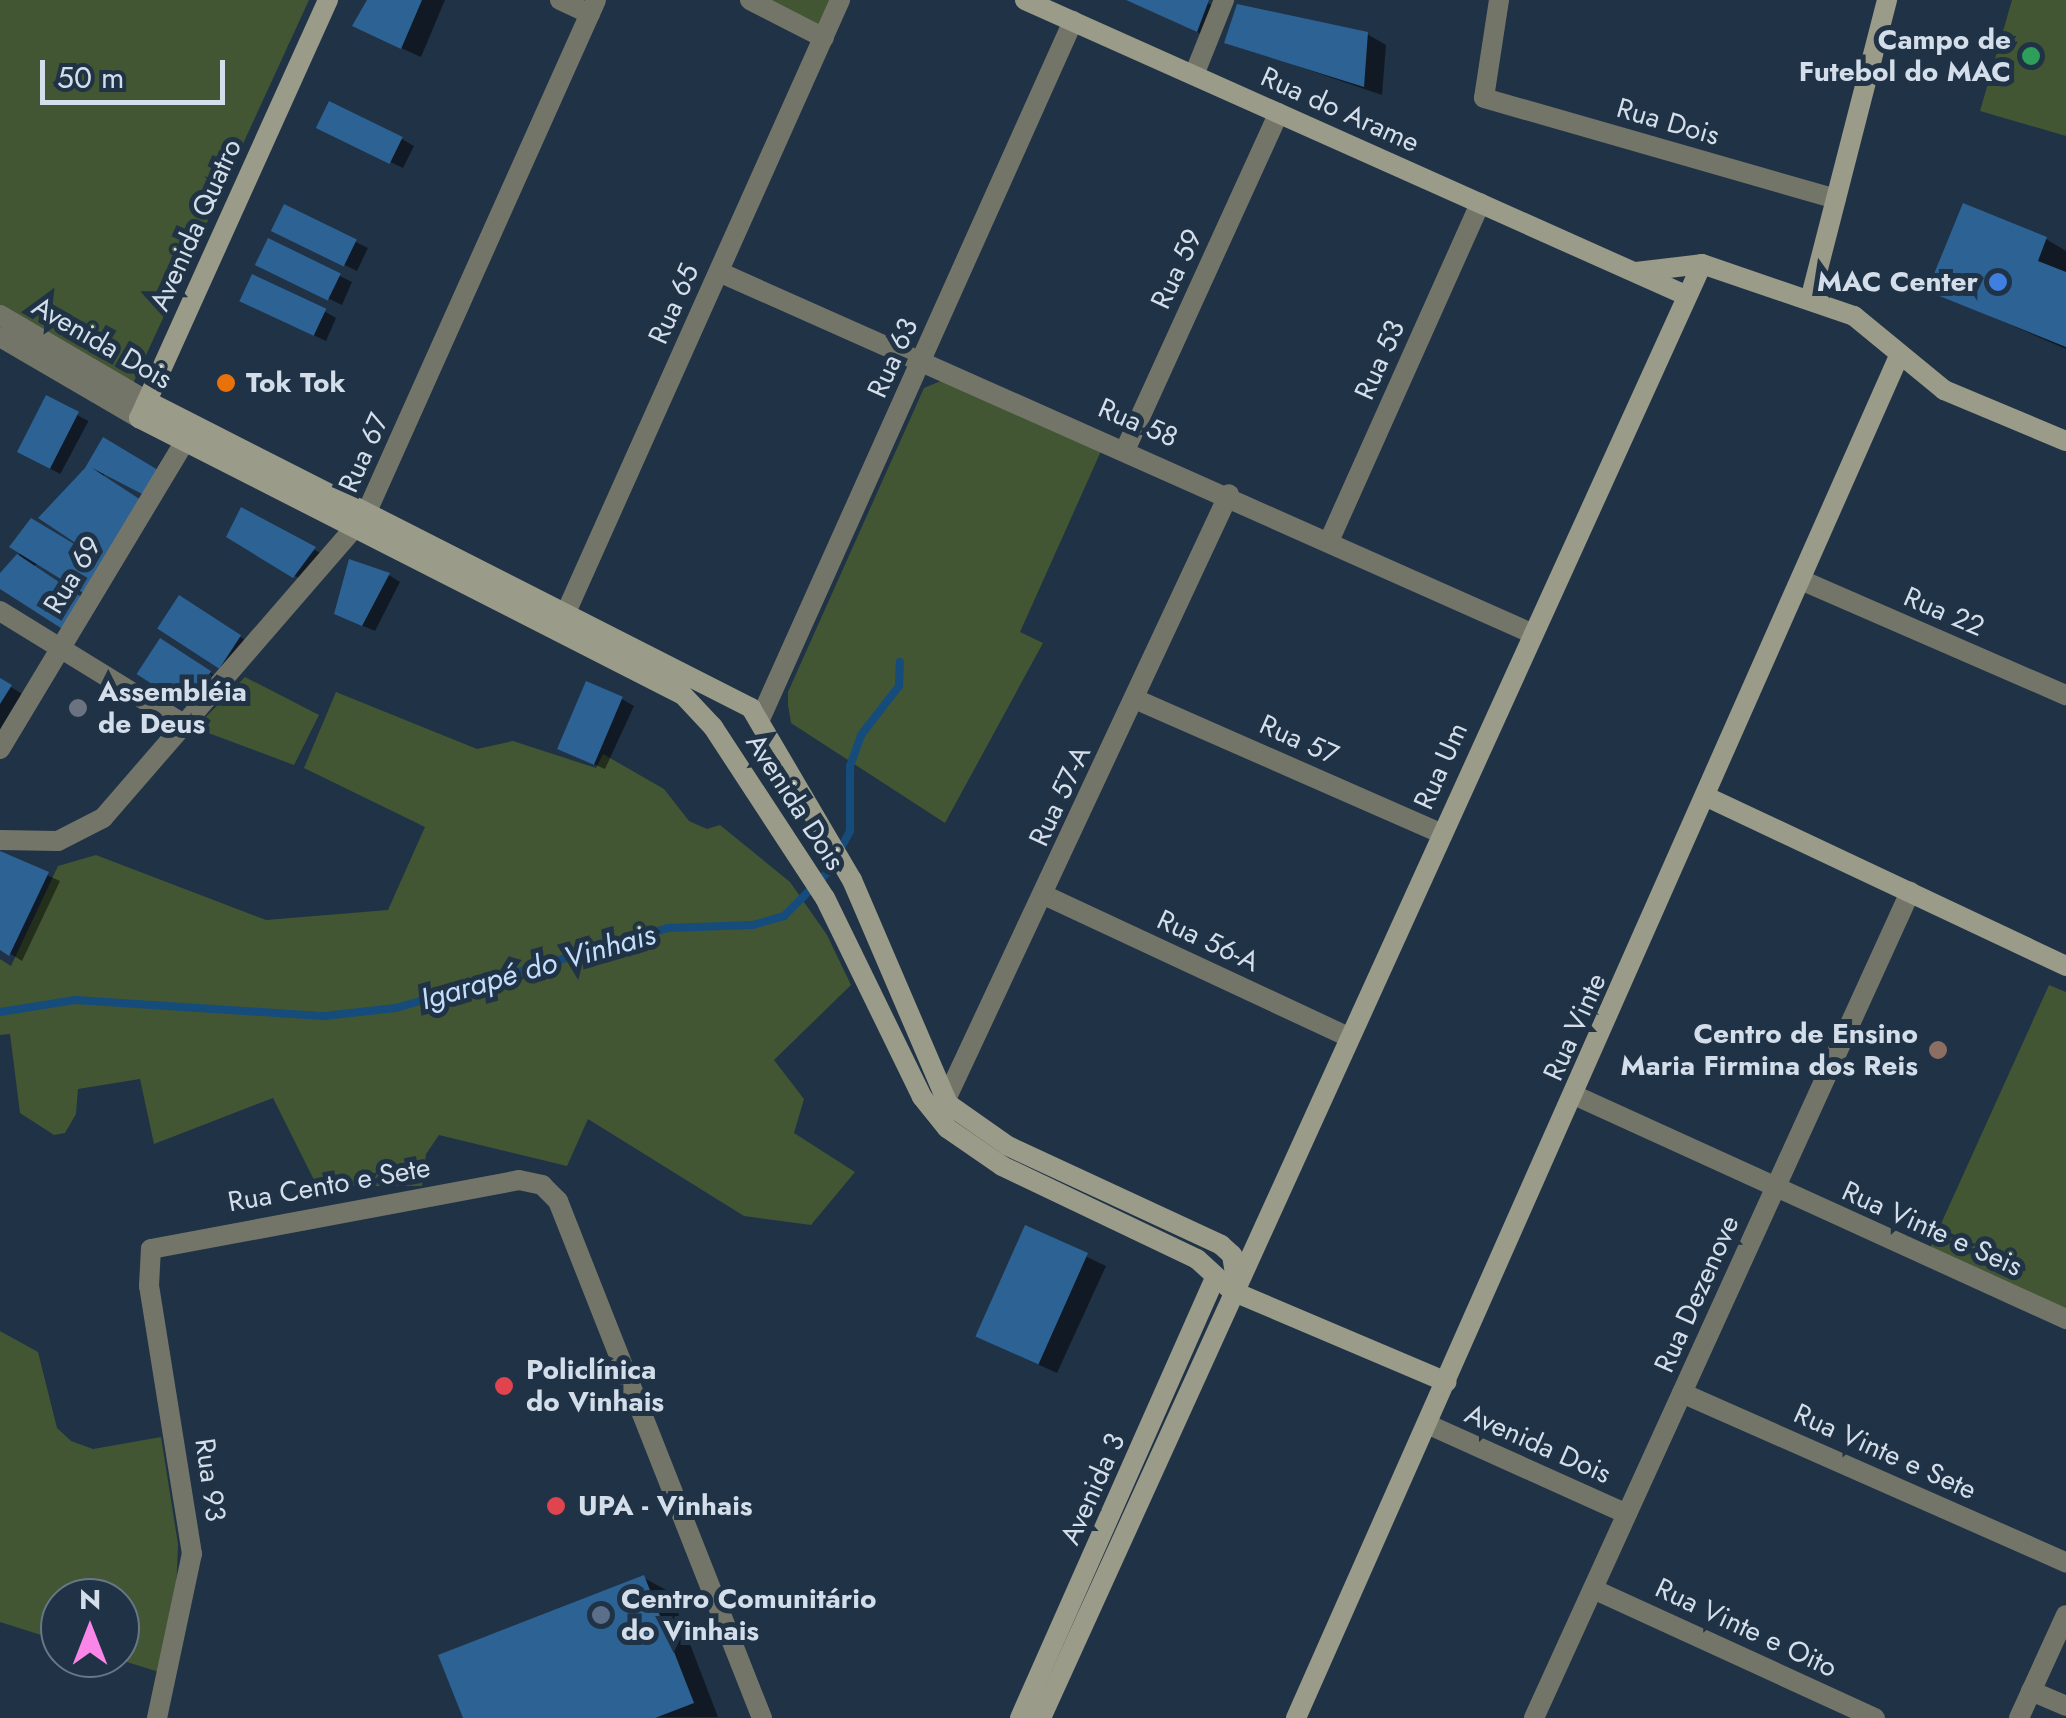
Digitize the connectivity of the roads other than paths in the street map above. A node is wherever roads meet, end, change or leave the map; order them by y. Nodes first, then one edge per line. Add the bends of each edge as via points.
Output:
1 (328, 0) edge
2 (560, 0) edge
3 (750, 0) edge
4 (840, 0) edge
5 (1025, 0) edge
6 (1224, 0) edge
7 (1498, 0) edge
8 (1887, 0) edge
9 (593, 7) edge
10 (1073, 21) junction
11 (824, 38) junction
12 (1194, 75) junction
13 (1279, 113) junction
14 (1836, 199) junction
15 (1480, 203) junction
16 (1702, 264) junction
17 (1633, 271) junction
18 (719, 272) junction
19 (1685, 296) junction
20 (1810, 300) junction
21 (0, 315) edge
22 (0, 338) edge
23 (1898, 356) junction
24 (921, 362) junction
25 (143, 410) junction
26 (188, 436) junction
27 (2066, 441) edge
28 (1126, 448) junction
29 (1229, 494) junction
30 (360, 523) junction
31 (1330, 539) junction
32 (1801, 580) junction
33 (0, 611) edge
34 (562, 623) junction
35 (1531, 633) junction
36 (62, 649) junction
37 (2066, 695) edge
38 (1135, 698) junction
39 (761, 716) junction
40 (185, 725) junction
41 (0, 749) edge
42 (1707, 798) junction
43 (1440, 833) junction
44 (0, 840) edge
45 (1910, 892) junction
46 (1044, 895) junction
47 (2066, 966) edge
48 (1348, 1037) junction
49 (1574, 1096) junction
50 (942, 1111) junction
51 (1775, 1189) junction
52 (150, 1250) joint
53 (1227, 1285) junction
54 (2066, 1319) edge
55 (1446, 1382) junction
56 (1682, 1393) junction
57 (1427, 1424) junction
58 (1627, 1514) junction
59 (2066, 1562) edge
60 (1593, 1589) junction
61 (2066, 1616) edge
62 (2032, 1691) junction
63 (2066, 1706) edge
64 (1301, 1716) edge
65 (156, 1718) edge
66 (762, 1718) edge
67 (1020, 1718) edge
68 (1041, 1718) edge
69 (1534, 1718) edge
70 (1875, 1718) edge
71 (2019, 1718) edge

1 - 25 street, Avenida Quatro
2 - 9 street
3 - 11 street
4 - 11 street, Rua 65
5 - 10 street, Rua do Arame
6 - 12 street
7 - 14 street, Rua Dois via 1484,98
8 - 14 street
9 - 30 street, Rua 67
10 - 12 street, Rua do Arame
10 - 24 street, Rua 63
11 - 18 street, Rua 65
12 - 13 street, Rua do Arame
13 - 15 street, Rua do Arame
13 - 28 street, Rua 59
14 - 20 street
15 - 17 street, Rua do Arame
15 - 31 street, Rua 53
16 - 17 street
16 - 19 street, Rua Um
16 - 20 street
17 - 19 street, Rua do Arame
18 - 24 street, Rua 58
18 - 34 street, Rua 65
19 - 35 street, Rua Um
20 - 23 street via 1866,322
21 - 25 street, Avenida Dois
22 - 25 street, Avenida Dois
23 - 27 street via 1962,400
23 - 32 street, Rua Vinte
24 - 28 street, Rua 58
24 - 39 street, Rua 63
25 - 26 street, Avenida Dois
26 - 30 street, Avenida Dois
26 - 36 street, Rua 69
28 - 29 street, Rua 58
29 - 31 street, Rua 58
29 - 38 street, Rua 57-A
30 - 34 street, Avenida Dois
30 - 40 street, Rua 67
31 - 35 street, Rua 58
32 - 37 street, Rua 22
32 - 42 street, Rua Vinte
33 - 36 street
34 - 39 street, Avenida Dois via 725,692
34 - 50 street, Avenida Dois via 694,704 825,898
35 - 43 street, Rua Um
36 - 40 street
36 - 41 street, Rua 69
38 - 43 street, Rua 57
38 - 46 street, Rua 57-A
39 - 50 street, Avenida Dois via 852,880
40 - 44 street, Rua 67 via 103,818 58,841
42 - 45 street
42 - 49 street, Rua Vinte
43 - 48 street, Rua Um
45 - 47 street
45 - 51 street, Rua Dezenove
46 - 48 street, Rua 56-A
46 - 50 street, Rua 57-A
48 - 53 street, Rua Um
49 - 51 street, Rua Vinte e Seis
49 - 55 street, Rua Vinte
50 - 53 street, Avenida Dois via 1221,1245 1234,1261
51 - 54 street, Rua Vinte e Seis
51 - 56 street, Rua Dezenove
52 - 65 street, Rua 93 via 148,1286 192,1554
52 - 66 street, Rua Cento e Sete via 519,1180 542,1185 558,1200
53 - 55 street, Avenida Dois
53 - 67 street, Avenida 3
53 - 68 street, Avenida 3
55 - 57 street, Rua Vinte
56 - 58 street, Rua Dezenove
56 - 59 street, Rua Vinte e Sete
57 - 58 street, Avenida Dois
57 - 64 street, Rua Vinte
58 - 60 street, Rua Dezenove
60 - 69 street, Rua Dezenove
60 - 70 street, Rua Vinte e Oito
61 - 62 street
62 - 63 street
62 - 71 street

